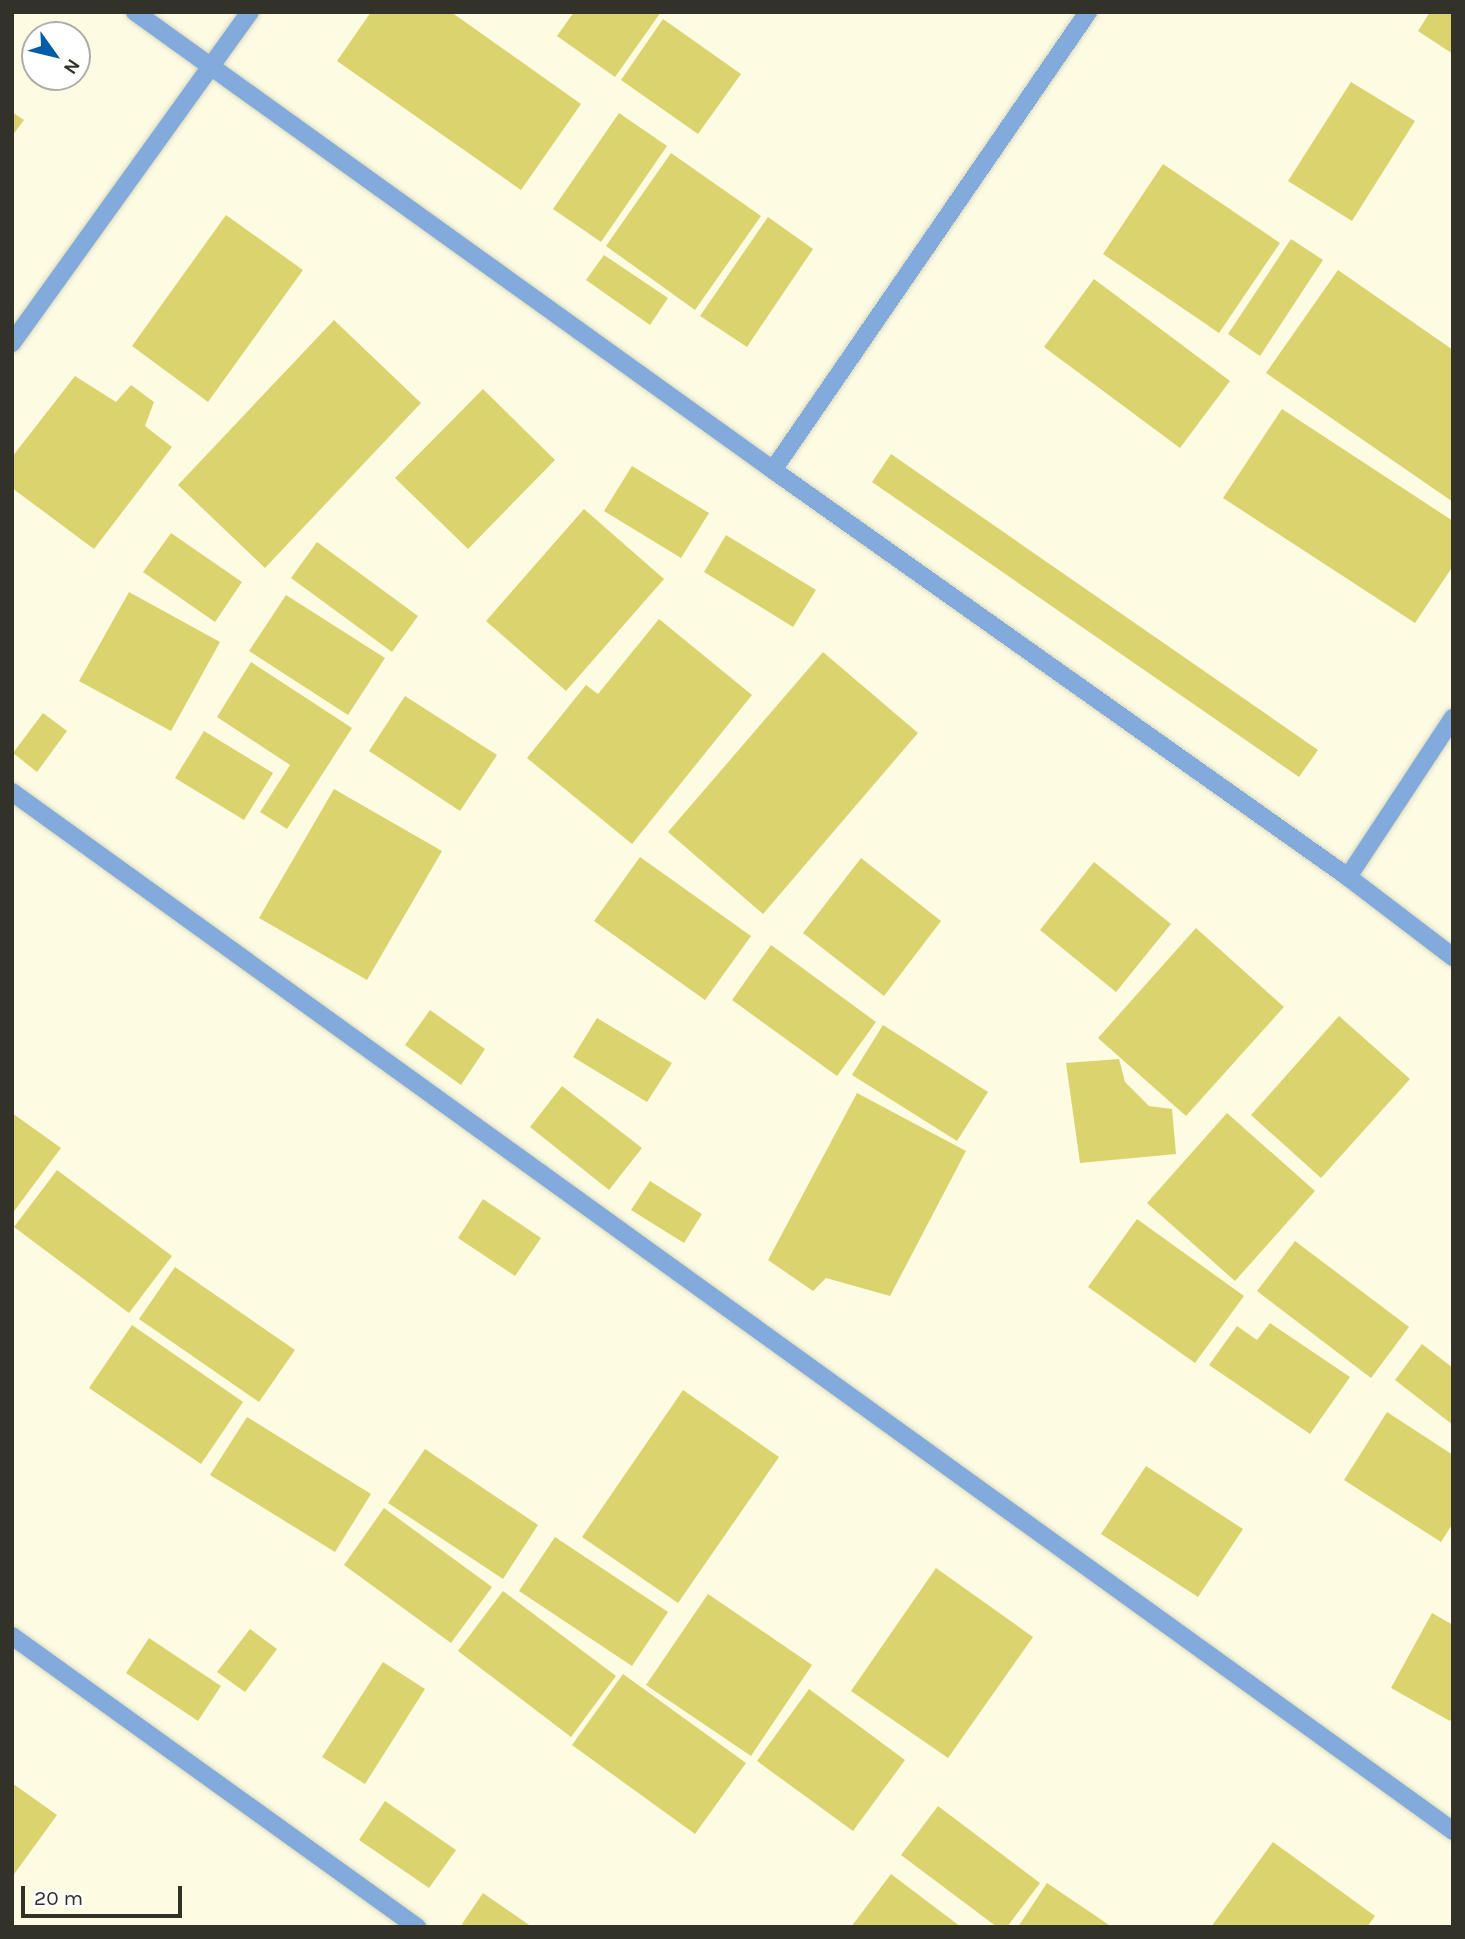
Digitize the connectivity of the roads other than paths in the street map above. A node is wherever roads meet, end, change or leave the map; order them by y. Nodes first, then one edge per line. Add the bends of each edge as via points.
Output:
1 (135, 12) edge
2 (250, 12) edge
3 (1088, 12) edge
4 (212, 67) junction
5 (12, 343) edge
6 (773, 470) junction
7 (1453, 718) edge
8 (12, 792) edge
9 (1348, 877) junction
10 (1453, 957) edge
11 (12, 1636) edge
12 (1453, 1831) edge
13 (417, 1927) edge

1 - 4 street
2 - 4 street
3 - 6 street
4 - 5 street
4 - 6 street
6 - 9 street
7 - 9 street
8 - 12 street
9 - 10 street
11 - 13 street

